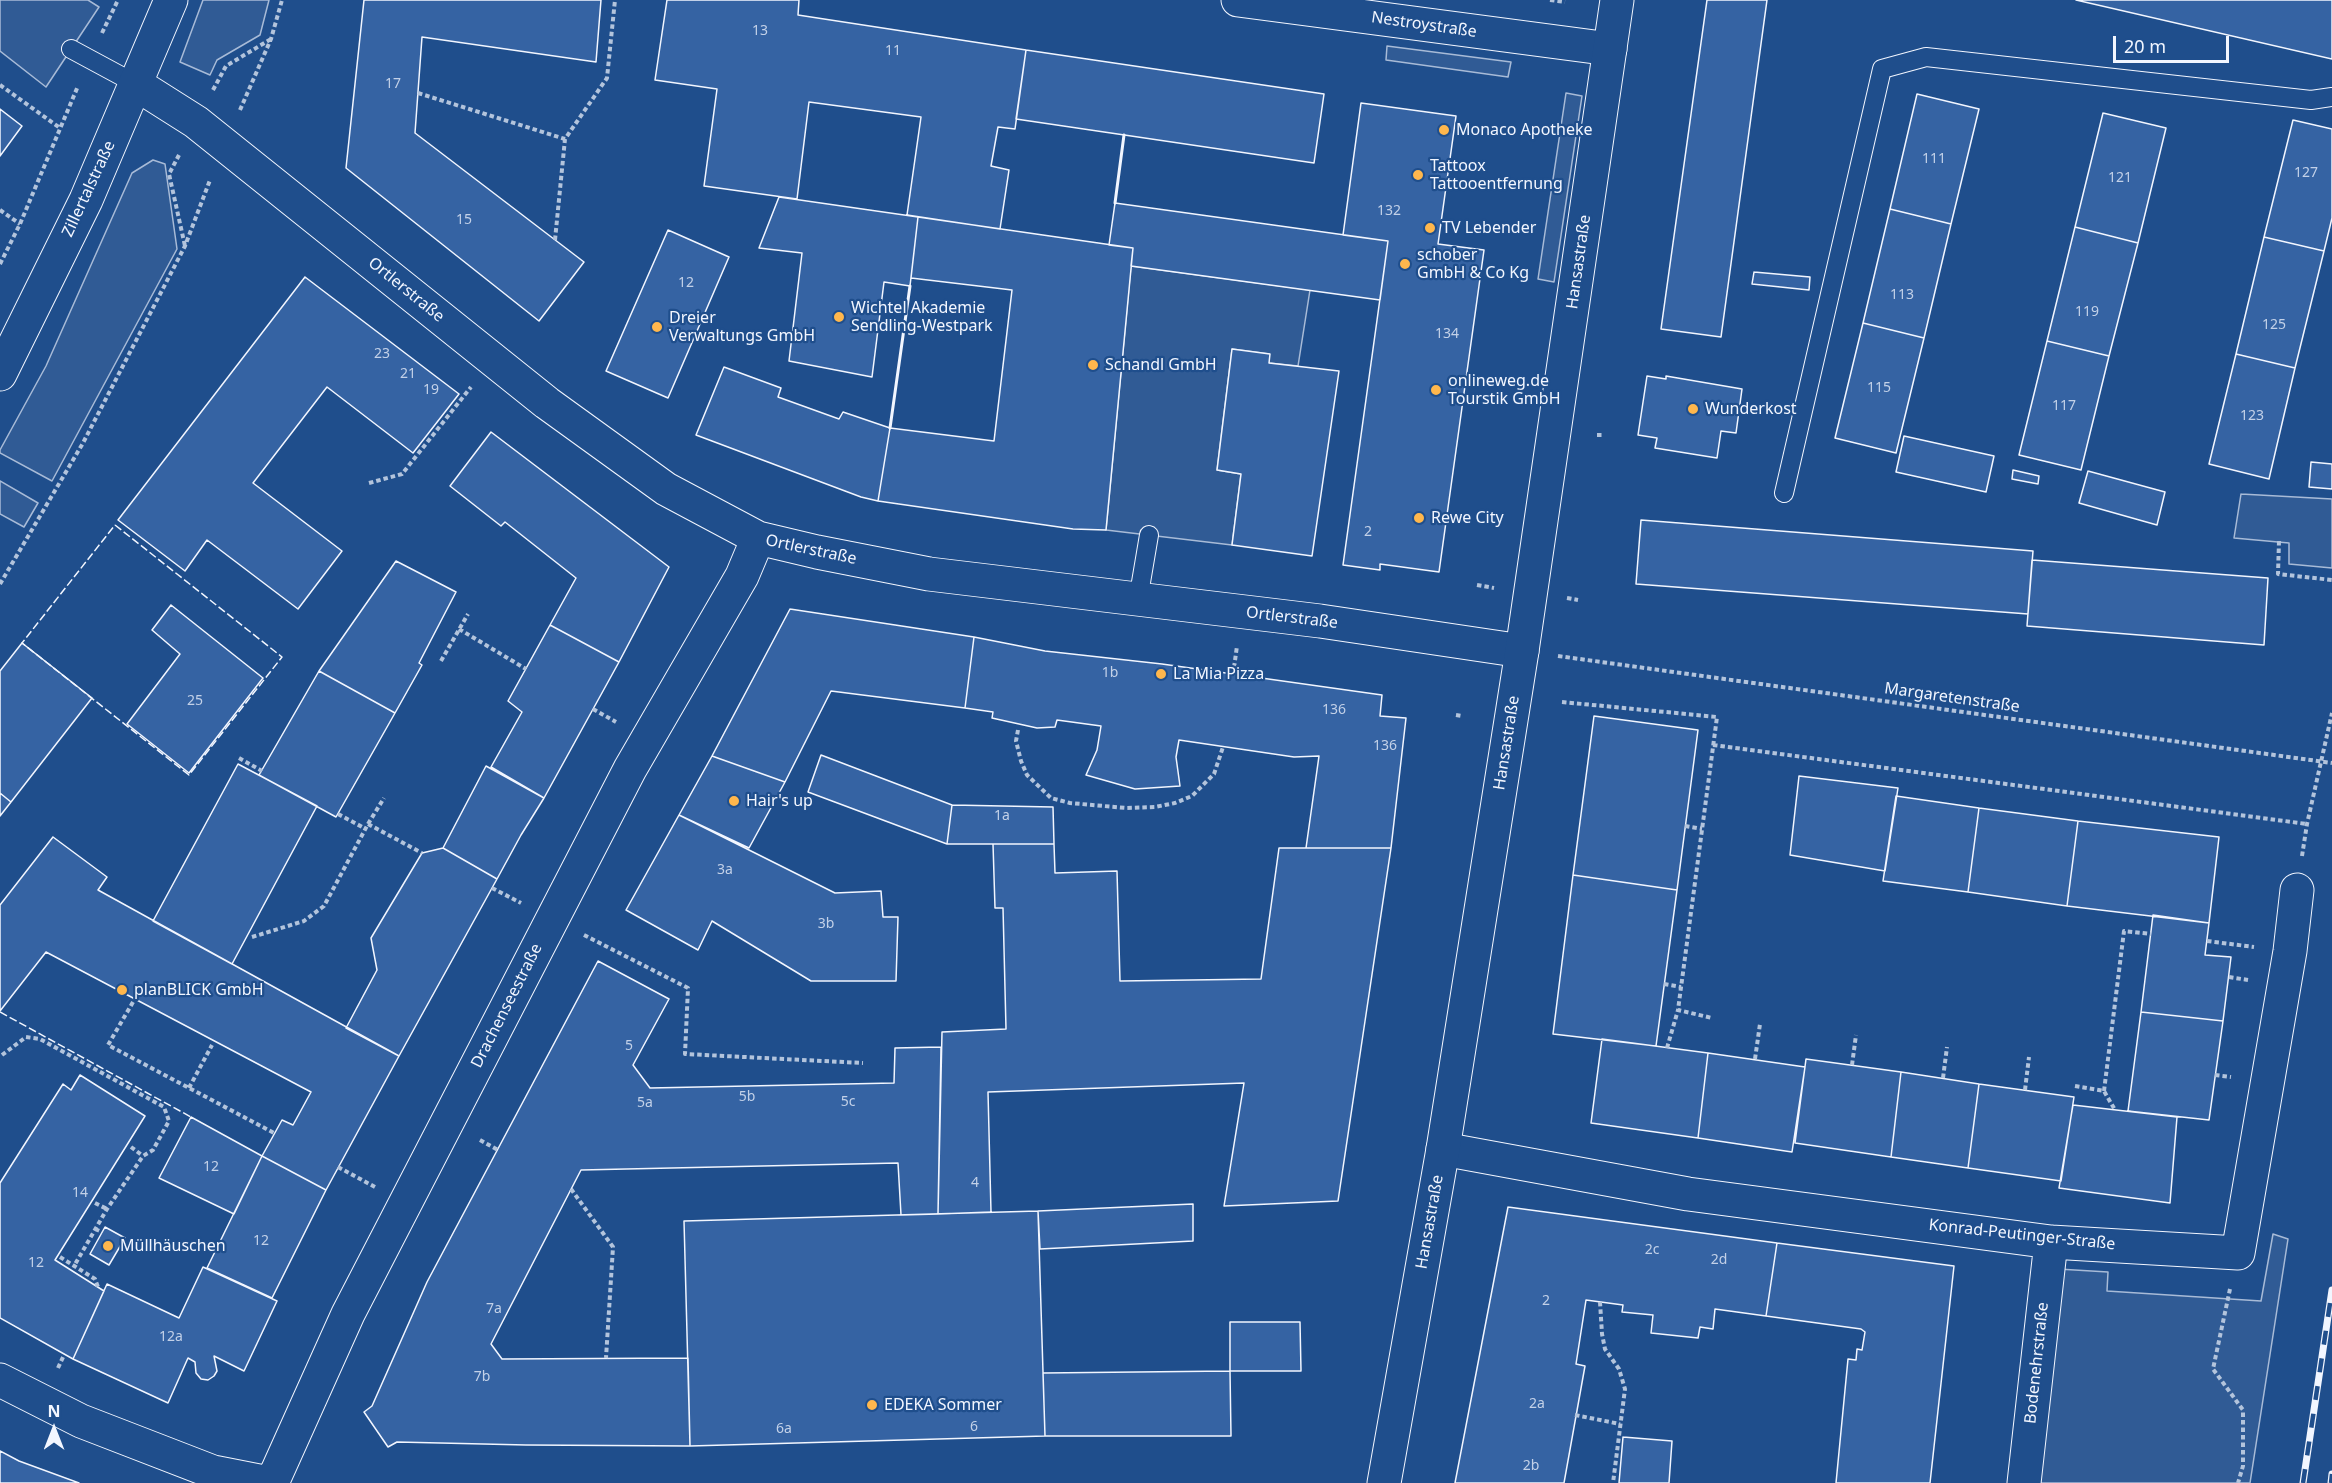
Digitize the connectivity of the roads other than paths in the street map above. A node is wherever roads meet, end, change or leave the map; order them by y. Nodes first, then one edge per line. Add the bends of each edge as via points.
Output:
1 (171, 0) edge
2 (1238, 0) edge
3 (1617, 0) edge
4 (71, 49) dead end
5 (1610, 50) junction
6 (136, 84) junction
7 (2332, 98) edge
8 (0, 374) edge
9 (1784, 493) dead end
10 (1149, 535) dead end
11 (758, 538) junction
12 (1138, 600) junction
13 (1522, 651) junction
14 (2297, 890) dead end
15 (1443, 1149) junction
16 (2051, 1242) junction
17 (0, 1380) edge
18 (270, 1483) edge
19 (1384, 1483) edge
20 (2024, 1483) edge

1 - 6 street, Zillertalstraße
2 - 5 street, Nestroystraße
3 - 5 street, Hansastraße
4 - 6 lane
5 - 13 street, Hansastraße
6 - 8 street, Zillertalstraße via 86,200
6 - 11 street, Ortlerstraße via 196,122 547,403 666,489
7 - 9 lane via 2311,100 1926,57 1882,69
10 - 12 lane
11 - 12 street, Ortlerstraße via 929,574
11 - 18 street, Drachenseestraße via 742,576 630,769 348,1314
12 - 13 street, Ortlerstraße via 1320,621
13 - 15 street, Hansastraße
14 - 16 street, Konrad-Peutinger-Straße via 2238,1253
15 - 16 street, Konrad-Peutinger-Straße via 1688,1194
15 - 19 street, Hansastraße
16 - 20 street, Bodenehrstraße
17 - 18 street via 81,1421 204,1468

